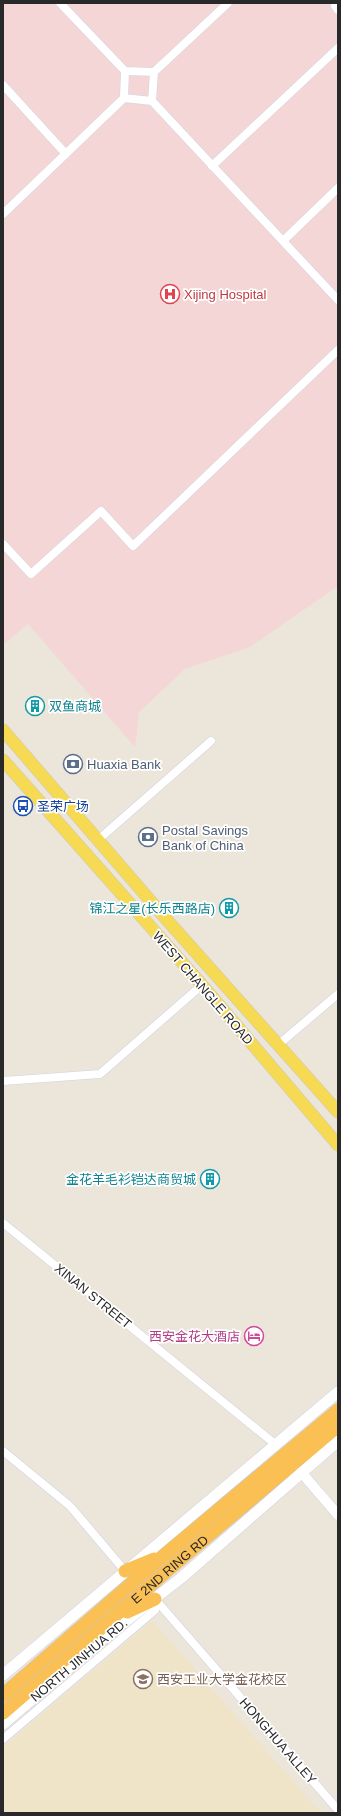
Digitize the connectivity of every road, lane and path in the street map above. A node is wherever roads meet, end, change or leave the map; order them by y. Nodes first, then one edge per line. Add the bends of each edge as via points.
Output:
1 (60, 3) edge
2 (228, 3) edge
3 (338, 4) edge
4 (338, 10) edge
5 (338, 48) edge
6 (125, 71) junction
7 (154, 72) junction
8 (3, 85) edge
9 (124, 98) junction
10 (152, 101) junction
11 (66, 154) junction
12 (212, 166) junction
13 (338, 188) edge
14 (3, 214) edge
15 (283, 241) junction
16 (338, 300) edge
17 (338, 350) edge
18 (3, 544) edge
19 (3, 730) edge
20 (211, 741) dead end
21 (3, 760) edge
22 (98, 840) junction
23 (202, 985) junction
24 (338, 994) edge
25 (278, 1044) junction
26 (3, 1081) edge
27 (338, 1112) edge
28 (338, 1145) edge
29 (3, 1223) edge
30 (338, 1392) edge
31 (338, 1410) edge
32 (338, 1426) edge
33 (338, 1441) edge
34 (275, 1444) junction
35 (3, 1451) edge
36 (301, 1472) junction
37 (338, 1514) edge
38 (163, 1556) junction
39 (125, 1571) junction
40 (156, 1599) junction
41 (116, 1616) junction
42 (3, 1675) edge
43 (3, 1694) edge
44 (3, 1713) edge
45 (3, 1724) edge
46 (3, 1739) edge
47 (338, 1810) edge

1 - 6 street
2 - 7 street
3 - 4 street
5 - 12 street
6 - 7 street
6 - 9 street
7 - 10 street
8 - 11 street
9 - 10 street
9 - 11 street
10 - 12 street
11 - 14 street
12 - 15 street
13 - 15 street
15 - 16 street
17 - 18 street via 133,546 101,511 31,574
19 - 22 main road, WEST CHANGLE ROAD
20 - 22 street
21 - 23 main road, WEST CHANGLE ROAD
22 - 25 main road, WEST CHANGLE ROAD
23 - 26 street via 100,1074
23 - 28 main road, WEST CHANGLE ROAD
24 - 25 street
25 - 27 main road, WEST CHANGLE ROAD
29 - 34 street, XINAN STREET
30 - 34 main road
31 - 38 highway, E 2ND RING RD
32 - 41 highway, E 2ND RING RD
33 - 36 main road, NORTH JINHUA RD.
34 - 39 main road
35 - 39 street via 70,1506
36 - 37 street
36 - 40 main road, NORTH JINHUA RD.
38 - 39 highway
38 - 43 highway, E 2ND RING RD
39 - 42 main road
40 - 41 highway
40 - 45 main road, NORTH JINHUA RD. via 98,1643
40 - 46 street via 155,1610
40 - 47 street, HONGHUA ALLEY
41 - 44 highway, E 2ND RING RD

